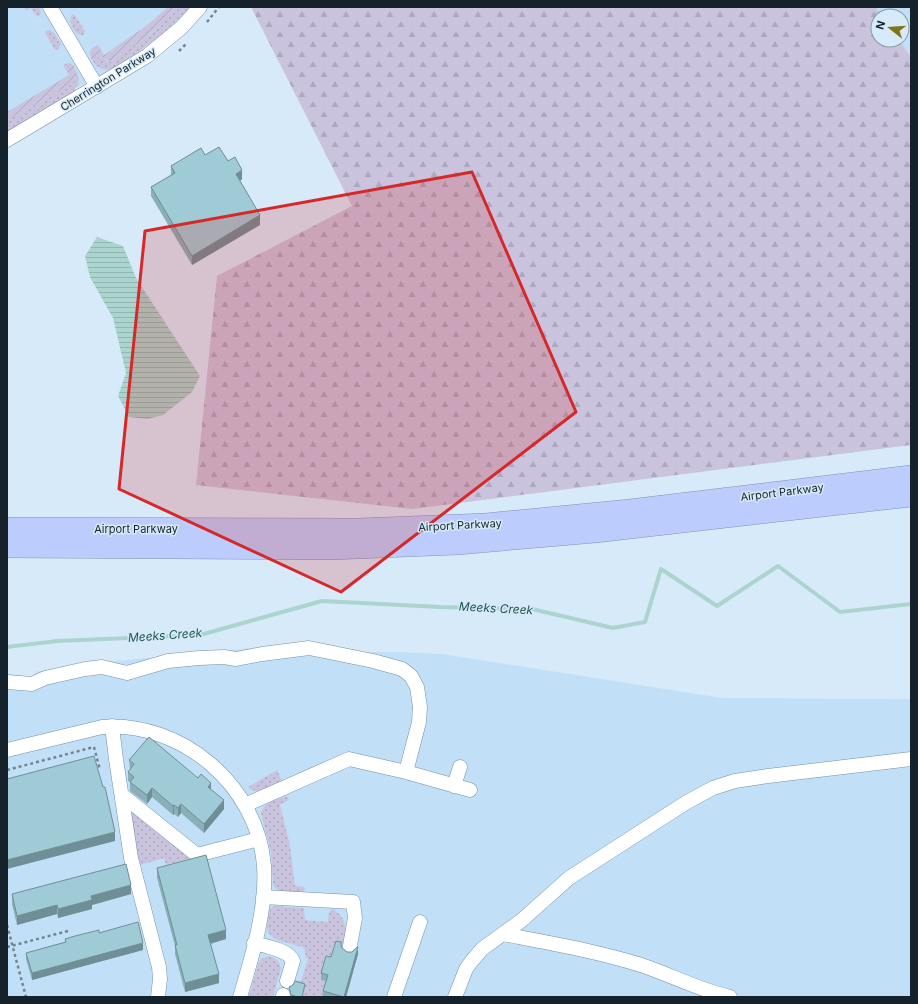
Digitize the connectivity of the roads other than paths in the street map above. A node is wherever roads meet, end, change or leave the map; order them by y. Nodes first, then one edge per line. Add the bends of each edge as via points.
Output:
1 (50, 7) edge
2 (200, 7) edge
3 (97, 87) junction
4 (7, 140) edge
5 (911, 476) edge
6 (911, 496) edge
7 (7, 528) edge
8 (7, 547) edge
9 (7, 682) edge
10 (112, 726) junction
11 (7, 750) edge
12 (911, 759) edge
13 (460, 767) dead end
14 (406, 772) junction
15 (454, 786) junction
16 (470, 790) dead end
17 (122, 795) junction
18 (245, 806) junction
19 (259, 839) junction
20 (263, 897) junction
21 (420, 922) dead end
22 (503, 934) junction
23 (254, 942) junction
24 (348, 951) edge
25 (287, 981) dead end
26 (158, 997) edge
27 (240, 997) edge
28 (394, 997) edge
29 (455, 997) edge
30 (730, 997) edge

1 - 3 street
2 - 3 street, Cherrington Parkway via 158,48
3 - 4 street, Cherrington Parkway
5 - 7 highway, Airport Parkway via 630,510 486,524 359,529
6 - 8 highway, Airport Parkway via 595,532 457,544 331,549
9 - 14 street via 32,684 44,678 85,669 102,667 127,672 168,662 199,658 236,658 309,648 373,661 402,668 417,686 419,722
10 - 11 street via 83,730
10 - 17 street
10 - 18 street via 156,732 183,745 222,775 232,785
12 - 22 street via 735,781 713,788 569,878
13 - 15 street
14 - 15 street
14 - 18 street via 349,759
15 - 16 street
17 - 19 street via 197,855
17 - 26 street via 132,858 159,967
18 - 19 street
19 - 20 street via 264,866
20 - 23 street
20 - 24 street via 353,902 355,918
21 - 28 street
22 - 29 street via 482,949 471,962
22 - 30 street via 608,955
23 - 25 street via 291,956 293,961
23 - 27 street

